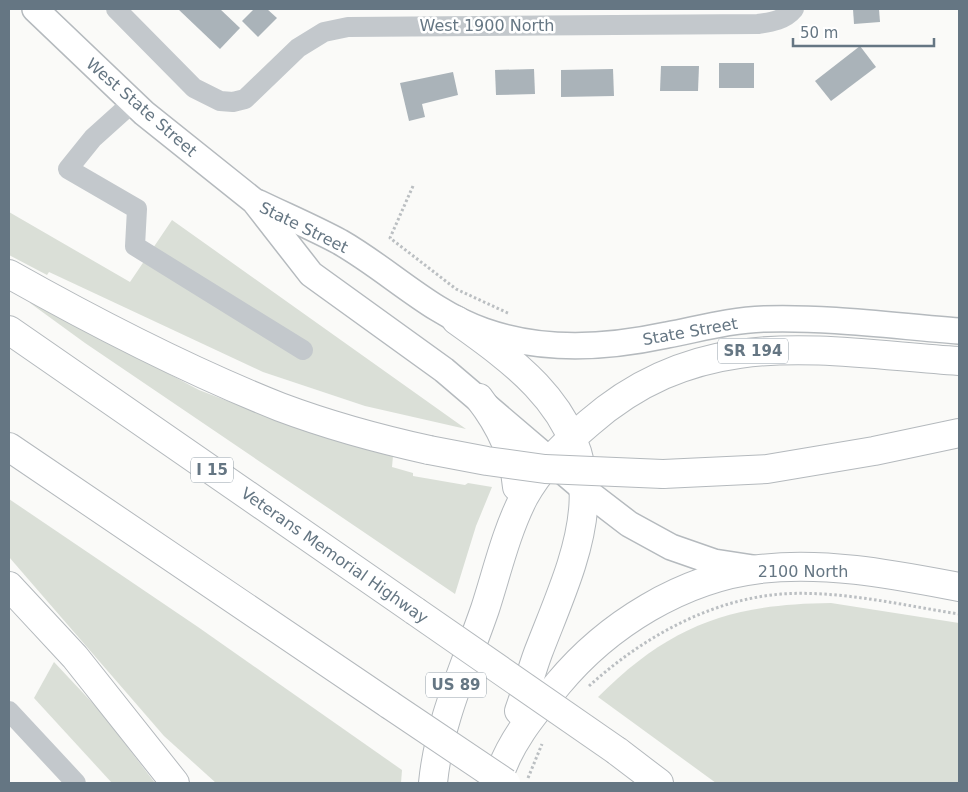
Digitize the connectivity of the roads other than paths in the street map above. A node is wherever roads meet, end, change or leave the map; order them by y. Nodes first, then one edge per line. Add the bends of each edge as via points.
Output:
1 (35, 9) edge
2 (116, 9) edge
3 (792, 12) edge
4 (133, 102) junction
5 (254, 201) junction
6 (9, 274) edge
7 (456, 320) junction
8 (9, 330) edge
9 (959, 331) edge
10 (304, 350) dead end
11 (959, 362) edge
12 (480, 398) junction
13 (959, 433) edge
14 (571, 439) junction
15 (9, 446) edge
16 (551, 460) junction
17 (586, 491) junction
18 (516, 513) junction
19 (760, 569) junction
20 (889, 574) junction
21 (959, 581) edge
22 (9, 586) edge
23 (959, 587) edge
24 (9, 711) edge
25 (503, 775) edge
26 (76, 783) edge
27 (175, 783) edge
28 (432, 783) edge
29 (659, 783) edge

1 - 4 main road, West State Street
2 - 3 street, West 1900 North via 194,88 220,101 233,102 245,99 298,48 324,32 348,27 758,24 775,21
4 - 5 main road, West State Street
4 - 10 street via 93,138 68,169 136,209 135,246
5 - 7 main road, State Street via 341,242
5 - 12 main road, State Street via 311,274
6 - 13 highway, bridge via 206,376 282,407 382,439 429,450 545,469 663,474 767,469
7 - 9 main road, State Street via 509,338 572,347 632,342 763,319 830,320
7 - 14 highway via 537,386 561,418
8 - 29 highway, Veterans Memorial Highway / I 15, bridge
11 - 14 highway, SR 194 via 776,349 722,356 672,372 632,390
12 - 16 main road, State Street
12 - 18 highway via 507,444 516,478
14 - 16 highway, SR 194
14 - 17 highway via 581,464
15 - 25 highway, bridge via 390,705
16 - 17 main road, State Street
16 - 18 highway, US 89 via 532,484
17 - 19 main road, State Street via 629,524 671,547 714,562
17 - 25 highway via 580,539 537,656
18 - 28 highway, US 89 via 447,710
19 - 20 highway, 2100 North via 806,568
19 - 25 highway, 2100 North via 706,581 664,600 626,621 589,650 529,720
20 - 21 highway
20 - 23 highway, 2100 North
22 - 27 highway via 75,657
24 - 26 street

